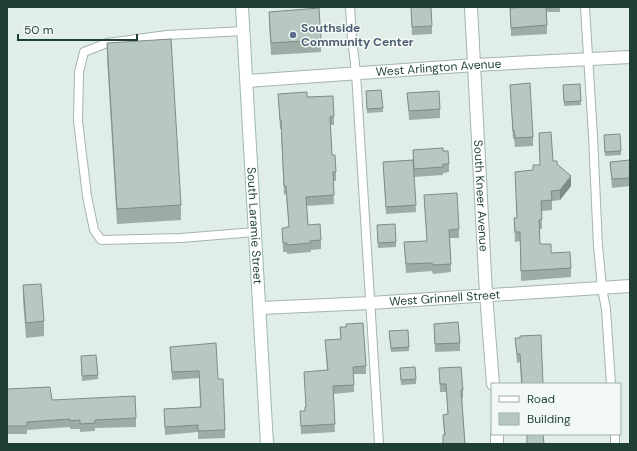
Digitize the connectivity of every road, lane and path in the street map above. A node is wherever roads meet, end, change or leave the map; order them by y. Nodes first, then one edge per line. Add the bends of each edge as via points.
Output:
1 (242, 7) edge
2 (350, 7) edge
3 (471, 7) edge
4 (585, 7) edge
5 (244, 31) junction
6 (630, 57) edge
7 (588, 59) junction
8 (475, 65) junction
9 (356, 73) junction
10 (247, 81) junction
11 (256, 232) junction
12 (630, 286) edge
13 (602, 288) junction
14 (486, 294) junction
15 (370, 302) junction
16 (260, 308) junction
17 (493, 383) edge
18 (611, 383) edge
19 (267, 444) edge
20 (379, 444) edge

1 - 5 street, South Laramie Street
2 - 9 lane
3 - 8 street, South Kneer Avenue
4 - 7 lane
5 - 10 street, South Laramie Street
5 - 11 lane via 144,38 107,43 84,52 79,72 78,121 87,196 94,230 101,240 181,238
6 - 7 street, West Arlington Avenue
7 - 8 street, West Arlington Avenue
7 - 13 lane
8 - 9 street, West Arlington Avenue
8 - 14 street, South Kneer Avenue
9 - 10 street, West Arlington Avenue
9 - 15 lane
10 - 11 street, South Laramie Street
11 - 16 street, South Laramie Street
12 - 13 street, West Grinnell Street
13 - 14 street, West Grinnell Street
13 - 18 lane via 606,309
14 - 15 street, West Grinnell Street
14 - 17 street, South Kneer Avenue
15 - 16 street, West Grinnell Street
15 - 20 lane
16 - 19 street, South Laramie Street

